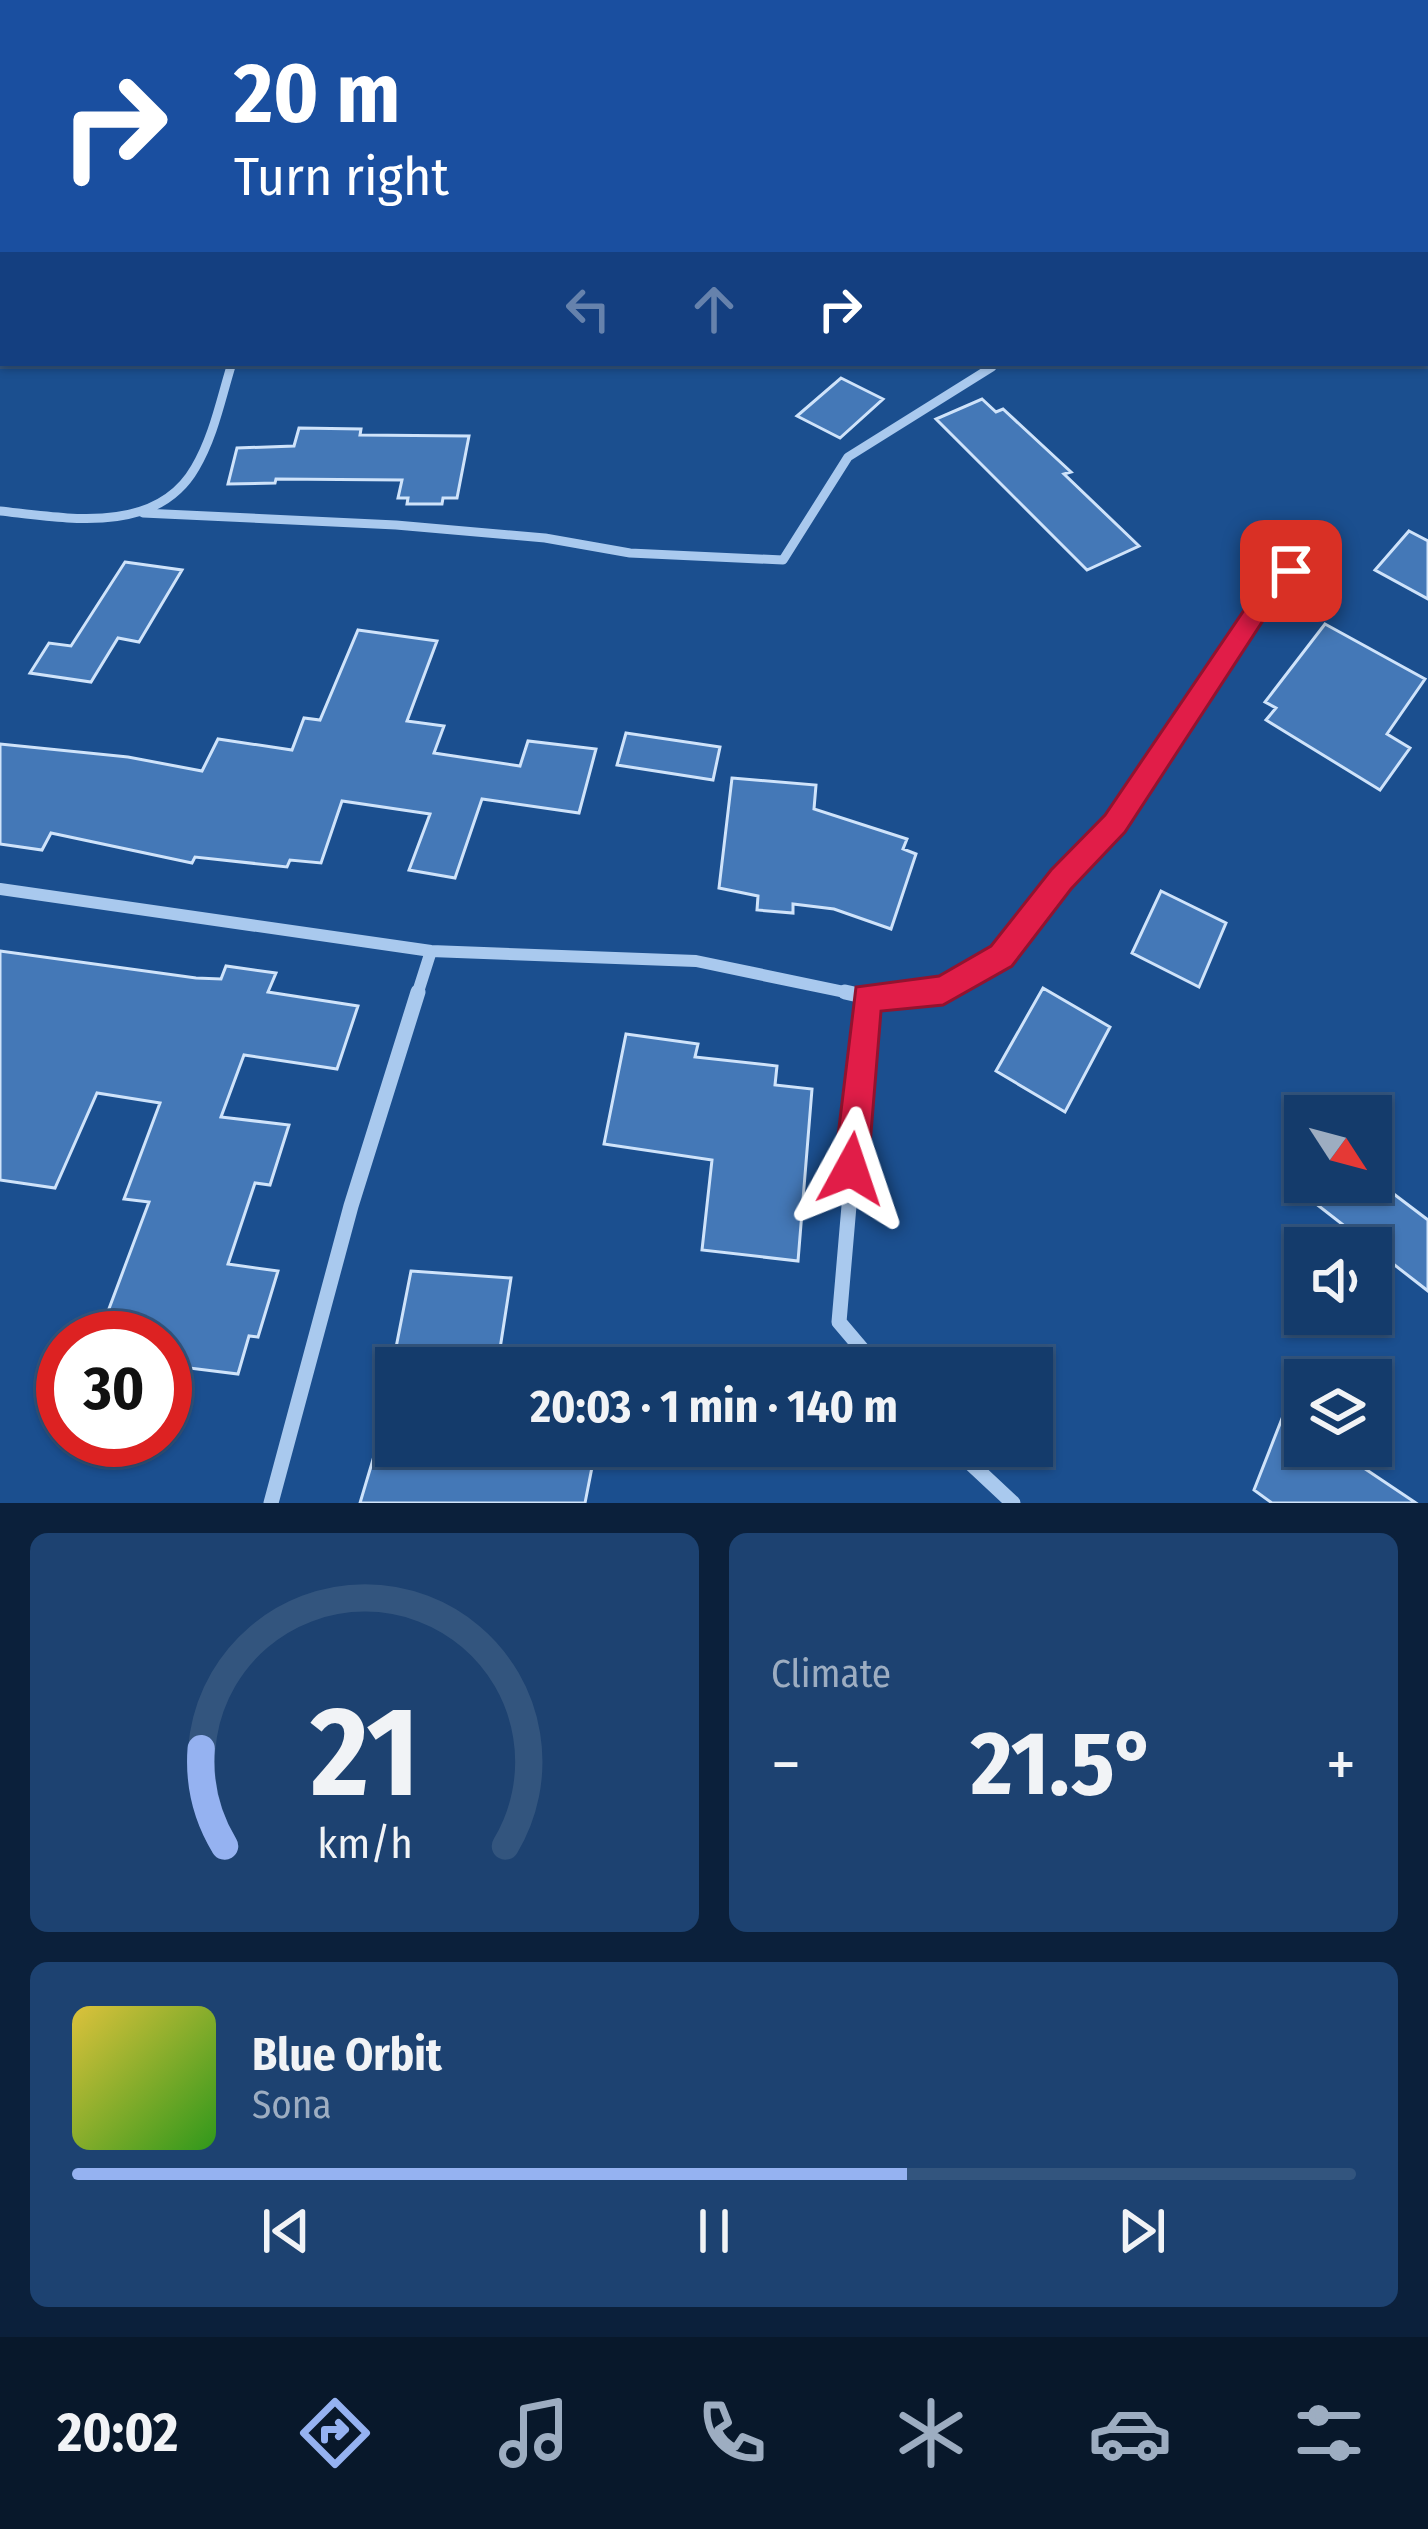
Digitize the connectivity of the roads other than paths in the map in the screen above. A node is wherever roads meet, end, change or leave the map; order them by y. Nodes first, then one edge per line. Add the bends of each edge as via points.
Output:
1 (231, 366) edge
2 (992, 367) dead end
3 (0, 511) edge
4 (143, 513) junction
5 (1328, 528) dead end
6 (0, 889) edge
7 (431, 951) junction
8 (867, 997) junction
9 (860, 1347) edge
10 (974, 1467) edge
11 (271, 1503) edge
12 (1013, 1503) edge

1 - 4 street via 193,473
2 - 4 street via 848,457 783,560 630,553 396,525
3 - 4 street via 106,520
5 - 8 street via 1262,603 1115,823 1001,956 943,990
6 - 7 street
7 - 8 street via 696,961
7 - 11 street
8 - 9 street via 839,1322
10 - 12 street

